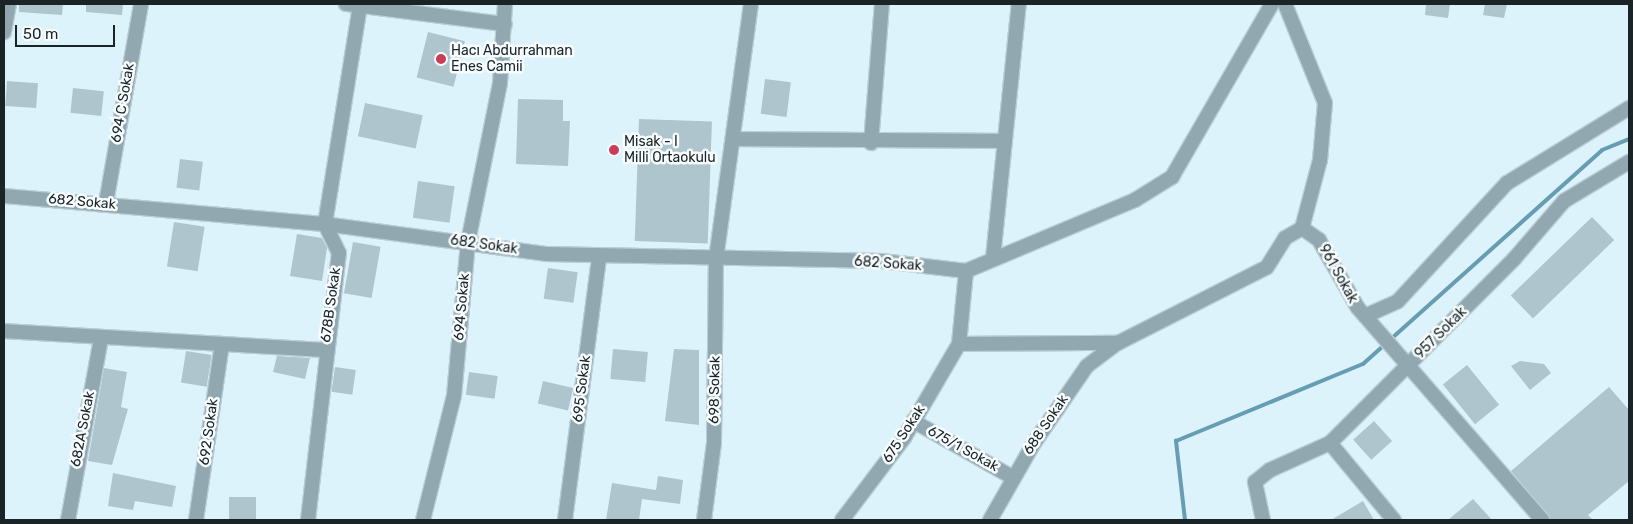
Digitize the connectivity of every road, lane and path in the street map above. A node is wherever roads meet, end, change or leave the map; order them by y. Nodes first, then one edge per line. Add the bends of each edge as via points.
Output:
1 (9, 4) edge
2 (141, 4) edge
3 (353, 4) edge
4 (505, 4) edge
5 (751, 4) edge
6 (882, 4) edge
7 (1019, 4) edge
8 (1272, 4) edge
9 (1285, 4) edge
10 (505, 24) junction
11 (4, 32) edge
12 (1629, 108) edge
13 (733, 139) junction
14 (1005, 141) junction
15 (871, 143) junction
16 (1629, 162) edge
17 (4, 196) edge
18 (106, 203) junction
19 (325, 224) junction
20 (1302, 228) junction
21 (468, 242) junction
22 (599, 258) junction
23 (993, 258) junction
24 (716, 259) junction
25 (966, 271) junction
26 (1368, 320) junction
27 (4, 331) edge
28 (101, 338) junction
29 (1118, 343) junction
30 (222, 344) junction
31 (959, 344) junction
32 (325, 350) junction
33 (1410, 365) junction
34 (913, 421) junction
35 (1330, 443) junction
36 (1012, 477) junction
37 (68, 520) edge
38 (196, 520) edge
39 (308, 520) edge
40 (423, 520) edge
41 (565, 520) edge
42 (704, 520) edge
43 (842, 520) edge
44 (990, 520) edge
45 (1263, 520) edge
46 (1394, 520) edge
47 (1542, 520) edge

1 - 11 street
2 - 18 street, 694 C Sokak
3 - 10 street
3 - 19 street
4 - 10 street, 694 Sokak
5 - 13 street, 698 Sokak
6 - 15 street
7 - 14 street
8 - 23 street via 1172,177 1135,200
9 - 20 street via 1325,103 1320,160
10 - 21 street, 694 Sokak via 500,83
12 - 26 street via 1507,183 1398,301
13 - 15 street
13 - 24 street, 698 Sokak
14 - 15 street
14 - 23 street
16 - 33 street, 957 Sokak via 1564,201 1514,260
17 - 18 street, 682 Sokak
18 - 19 street, 682 Sokak
19 - 21 street, 682 Sokak
19 - 32 street, 678B Sokak via 338,252
20 - 26 street, 961 Sokak via 1319,240
20 - 29 street via 1285,238 1267,267
21 - 22 street, 682 Sokak
21 - 40 street, 694 Sokak via 454,396
22 - 24 street, 682 Sokak
22 - 41 street, 695 Sokak
23 - 25 street
24 - 25 street, 682 Sokak via 882,261
24 - 42 street, 698 Sokak via 714,443
25 - 31 street
26 - 33 street, 961 Sokak
27 - 28 street
28 - 30 street
28 - 37 street, 682A Sokak
29 - 31 street
29 - 36 street, 688 Sokak via 1087,366
30 - 32 street
30 - 38 street, 692 Sokak
31 - 34 street, 675 Sokak
32 - 39 street, 678B Sokak
33 - 35 street, 957 Sokak
33 - 47 street, 961 Sokak
34 - 36 street, 675/1 Sokak
34 - 43 street, 675 Sokak
35 - 45 street via 1270,470 1256,482
35 - 46 street
36 - 44 street, 688 Sokak

